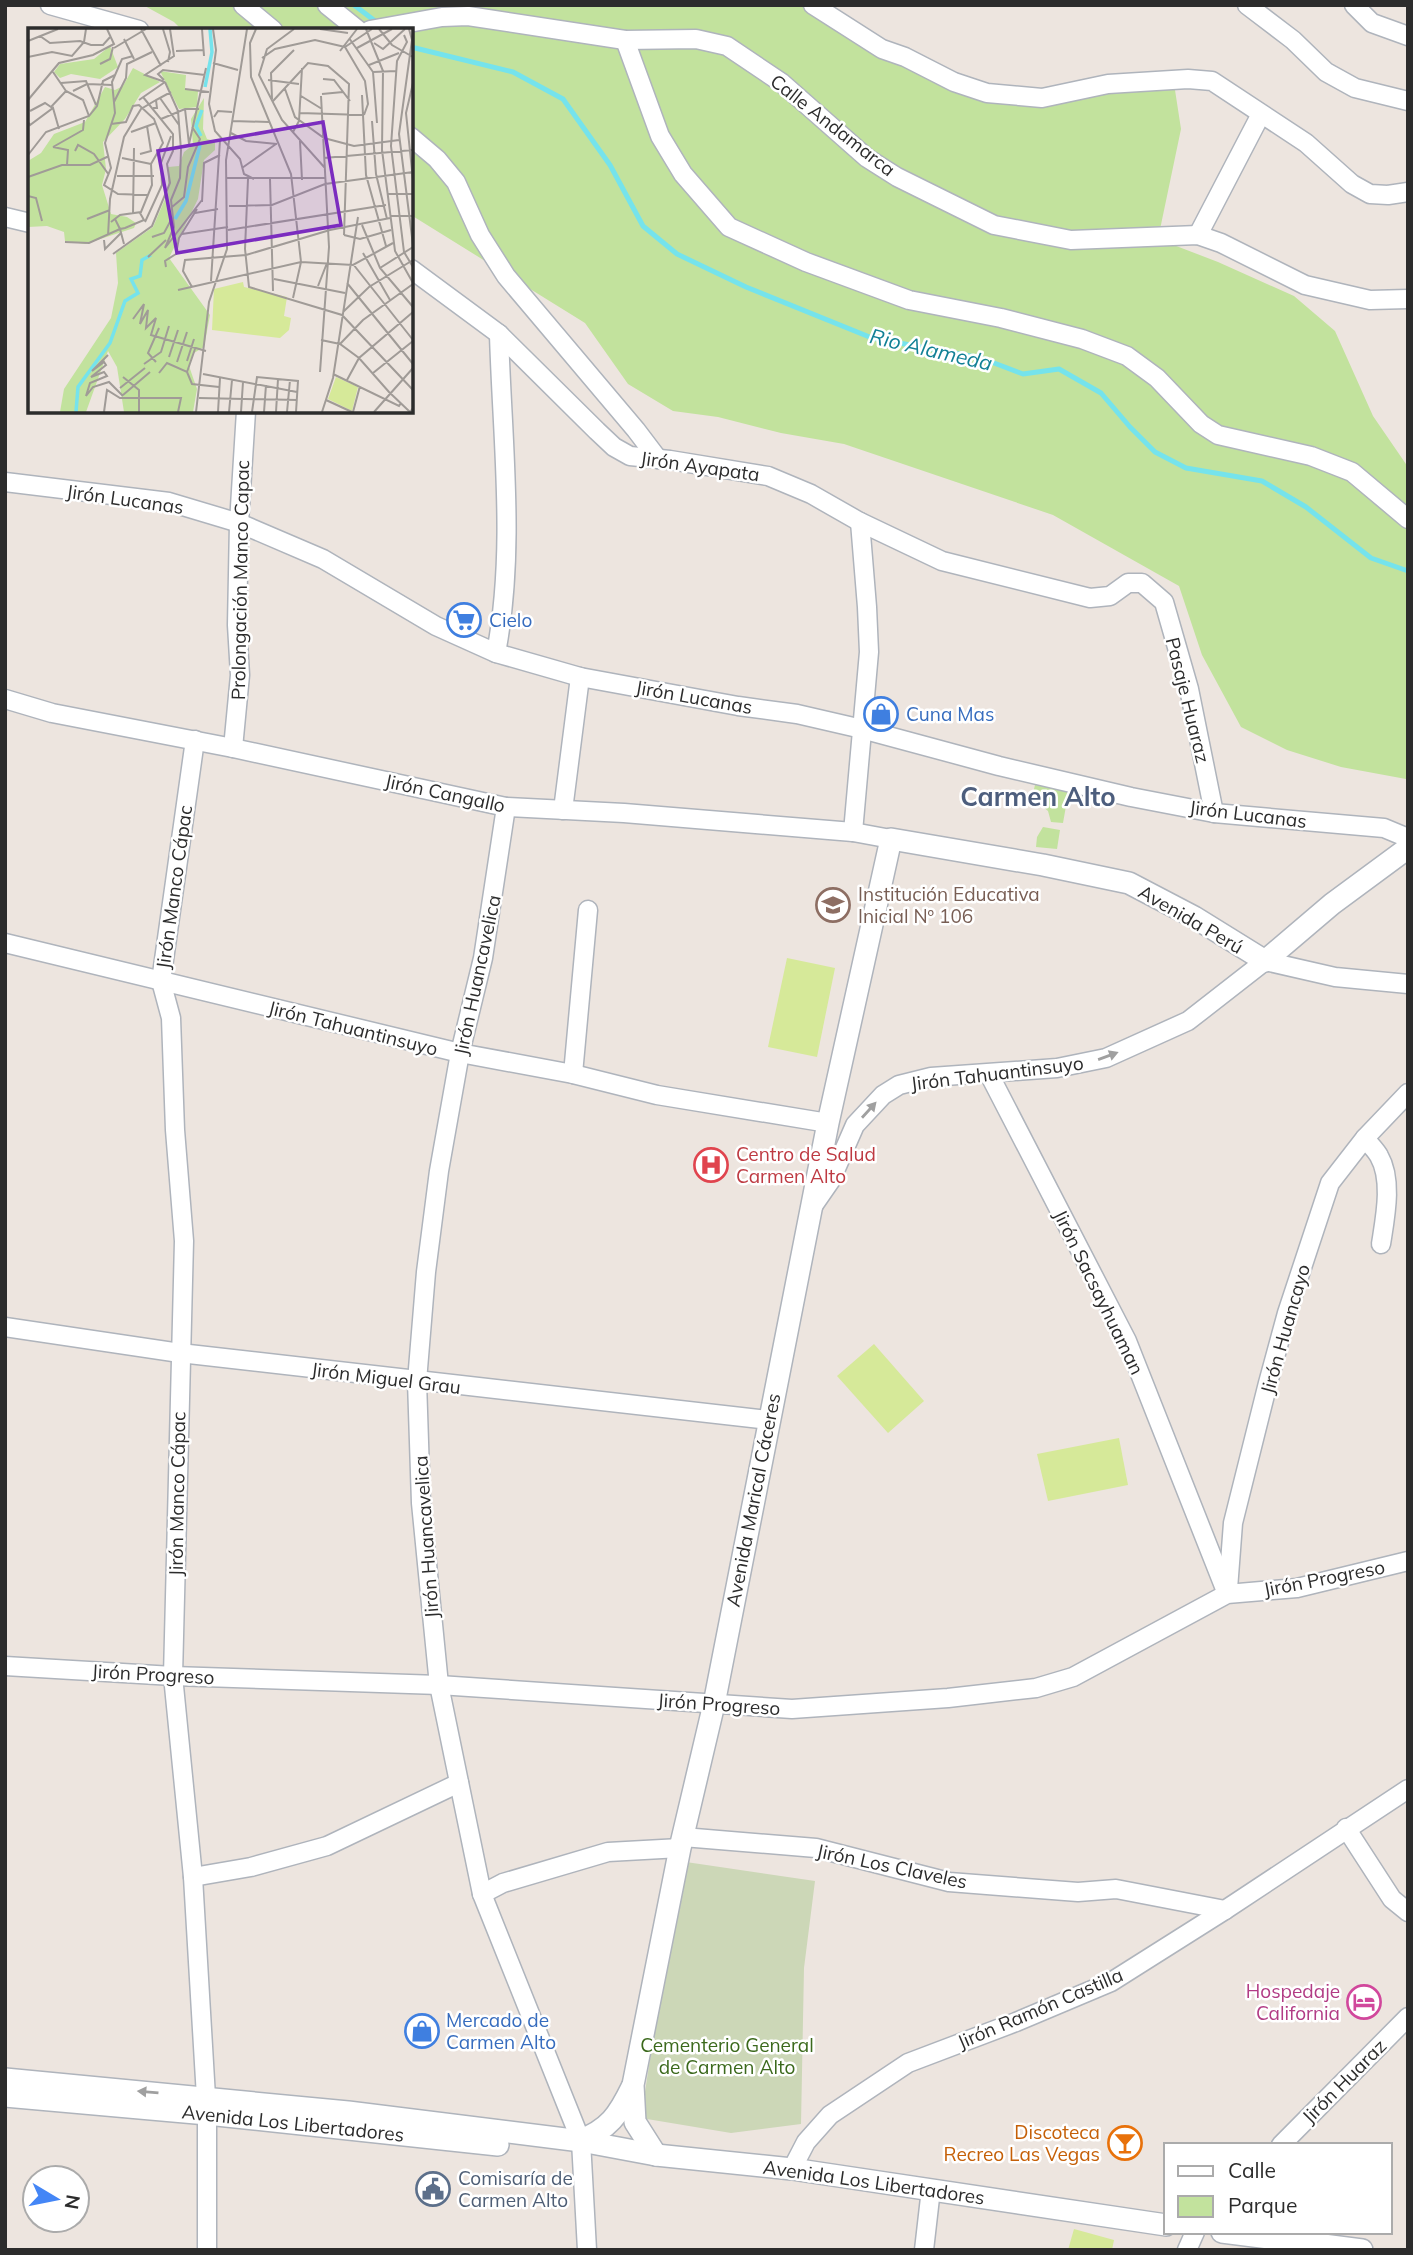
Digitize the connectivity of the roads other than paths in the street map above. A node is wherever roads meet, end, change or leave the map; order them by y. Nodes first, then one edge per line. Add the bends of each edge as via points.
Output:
1 (50, 5) edge
2 (243, 5) edge
3 (327, 5) edge
4 (813, 5) edge
5 (1247, 5) edge
6 (1354, 5) edge
7 (446, 11) edge
8 (133, 28) edge
9 (271, 28) edge
10 (356, 28) edge
11 (378, 28) edge
12 (1408, 36) edge
13 (625, 40) junction
14 (1408, 101) edge
15 (1261, 114) junction
16 (413, 139) edge
17 (1408, 192) edge
18 (5, 216) edge
19 (28, 222) edge
20 (1198, 235) junction
21 (413, 270) edge
22 (1408, 299) edge
23 (499, 334) junction
24 (246, 413) edge
25 (658, 459) junction
26 (5, 482) edge
27 (1408, 519) edge
28 (860, 522) junction
29 (239, 523) junction
30 (1154, 591) joint
31 (496, 653) junction
32 (580, 677) junction
33 (5, 699) edge
34 (862, 729) junction
35 (195, 740) junction
36 (233, 748) junction
37 (506, 807) junction
38 (563, 810) junction
39 (1214, 813) junction
40 (852, 832) junction
41 (1408, 838) edge
42 (891, 839) junction
43 (1408, 848) edge
44 (588, 910) dead end
45 (5, 943) edge
46 (1265, 961) junction
47 (161, 981) junction
48 (1408, 984) edge
49 (460, 1053) junction
50 (573, 1074) junction
51 (989, 1074) junction
52 (1408, 1093) edge
53 (828, 1123) junction
54 (1365, 1138) junction
55 (810, 1211) junction
56 (1381, 1244) dead end
57 (5, 1327) edge
58 (180, 1353) junction
59 (417, 1381) junction
60 (768, 1420) junction
61 (1408, 1562) edge
62 (1227, 1594) junction
63 (5, 1667) edge
64 (173, 1676) junction
65 (439, 1685) junction
66 (713, 1704) junction
67 (458, 1783) junction
68 (1408, 1789) edge
69 (1346, 1828) junction
70 (681, 1842) junction
71 (193, 1877) junction
72 (482, 1894) junction
73 (1225, 1910) junction
74 (1408, 1912) edge
75 (1408, 2017) edge
76 (5, 2079) edge
77 (633, 2085) junction
78 (5, 2096) edge
79 (206, 2106) junction
80 (581, 2141) junction
81 (1283, 2143) edge
82 (656, 2155) junction
83 (792, 2169) junction
84 (931, 2189) junction
85 (1164, 2225) edge
86 (1194, 2234) edge
87 (1238, 2234) edge
88 (207, 2250) edge
89 (587, 2250) edge
90 (924, 2250) edge
91 (1187, 2250) edge
92 (1362, 2250) edge

1 - 8 street
2 - 9 street
3 - 10 street
4 - 15 street via 882,49 987,93 1042,98 1108,84 1202,79
5 - 14 street via 1326,72 1355,88
6 - 12 street via 1372,23
7 - 11 street, Calle Andamarca
7 - 13 street, Calle Andamarca
13 - 20 street, Calle Andamarca via 696,39 727,46 782,83 867,158 994,225 1071,240
13 - 27 street via 660,136 683,174 729,227 909,300 1082,338 1127,356 1218,435 1311,456 1352,472
15 - 17 street via 1370,194
15 - 20 street
16 - 25 street via 456,182 480,235 506,276
18 - 19 street
20 - 22 street, Calle Andamarca via 1305,285 1370,300
21 - 23 street, Jirón Ayapata
23 - 25 street, Jirón Ayapata via 614,447 630,456
23 - 31 street via 507,543 504,611
24 - 29 street, Prolongación Manco Capac
25 - 28 street, Jirón Ayapata via 768,476
26 - 29 street, Jirón Lucanas via 169,502
28 - 30 street, Jirón Ayapata via 942,561 1090,598 1110,596 1128,583 1142,583
28 - 34 street via 869,652
29 - 31 street, Jirón Lucanas via 323,559 436,626
29 - 36 street, Prolongación Manco Capac via 240,676
30 - 39 street, Pasaje Huaraz via 1164,602 1189,689
31 - 32 street, Jirón Lucanas
32 - 34 street, Jirón Lucanas
32 - 38 street
33 - 35 street, Jirón Cangallo via 52,713
34 - 39 street, Jirón Lucanas via 999,766
34 - 40 street
35 - 36 street, Jirón Cangallo
35 - 47 street, Jirón Manco Cápac
36 - 37 street, Jirón Cangallo
37 - 38 street, Jirón Cangallo
37 - 49 street, Jirón Huancavelica via 483,958
38 - 40 street, Jirón Cangallo
39 - 41 street, Jirón Lucanas via 1384,828
40 - 42 street, Jirón Cangallo
42 - 46 street, Avenida Perú via 1129,883
42 - 53 street, Avenida Marical Cáceres
43 - 46 street
44 - 50 street
45 - 47 street, Jirón Tahuantinsuyo
46 - 48 street, Avenida Perú via 1335,977
51 -> 46 street, Jirón Tahuantinsuyo via 1106,1058 1188,1021
47 - 49 street, Jirón Tahuantinsuyo
47 - 58 street, Jirón Manco Cápac via 171,1018 184,1241
49 - 50 street, Jirón Tahuantinsuyo
49 - 59 street, Jirón Huancavelica via 439,1171
50 - 53 street, Jirón Tahuantinsuyo via 657,1095
55 -> 51 street, Jirón Tahuantinsuyo via 831,1180 855,1125 883,1095 899,1085 931,1077
51 - 62 street, Jirón Sacsayhuaman via 1126,1341
52 - 54 street, Jirón Huancayo
53 - 55 street, Avenida Marical Cáceres
54 - 56 street via 1380,1157 1386,1182
54 - 62 street, Jirón Huancayo via 1330,1183 1287,1313 1234,1523
55 - 60 street, Avenida Marical Cáceres
57 - 58 street, Jirón Miguel Grau
58 - 59 street, Jirón Miguel Grau
58 - 64 street, Jirón Manco Cápac
59 - 60 street, Jirón Miguel Grau
59 - 65 street, Jirón Huancavelica via 421,1503
60 - 66 street, Avenida Marical Cáceres
61 - 62 street, Jirón Progreso via 1297,1588
62 - 66 street, Jirón Progreso via 1073,1677 1036,1688 792,1709
63 - 64 street, Jirón Progreso
64 - 65 street, Jirón Progreso
64 - 71 street, Jirón Manco Cápac
65 - 66 street, Jirón Progreso
65 - 67 street, Jirón Huancavelica
66 - 70 street, Avenida Marical Cáceres
67 - 71 street via 327,1846
67 - 72 street, Jirón Huancavelica
68 - 69 street, Jirón Ramón Castilla
69 - 73 street, Jirón Ramón Castilla
69 - 74 street via 1392,1899
70 - 72 street, Jirón Los Claveles via 608,1852 503,1883
70 - 73 street, Jirón Los Claveles via 817,1848 949,1882 1078,1892 1116,1889
70 - 77 street, Avenida Marical Cáceres
71 - 79 street, Jirón Manco Cápac
72 - 80 street, Jirón Huancavelica
73 - 83 street, Jirón Ramón Castilla via 1111,1982 908,2063 830,2115 806,2142
75 - 81 street, Jirón Huaraz
79 -> 76 street, Avenida Los Libertadores
77 - 80 street via 618,2115
77 - 82 street, Avenida Marical Cáceres via 635,2122
78 - 79 street, Avenida Los Libertadores
79 - 80 street, Avenida Los Libertadores via 537,2149
79 - 88 street, Jirón Manco Cápac
80 - 82 street, Avenida Los Libertadores
80 - 89 street, Jirón Huancavelica
82 - 83 street, Avenida Los Libertadores
83 - 84 street, Avenida Los Libertadores
84 - 85 street, Avenida Los Libertadores
84 - 90 street
86 - 91 street
87 - 92 street

